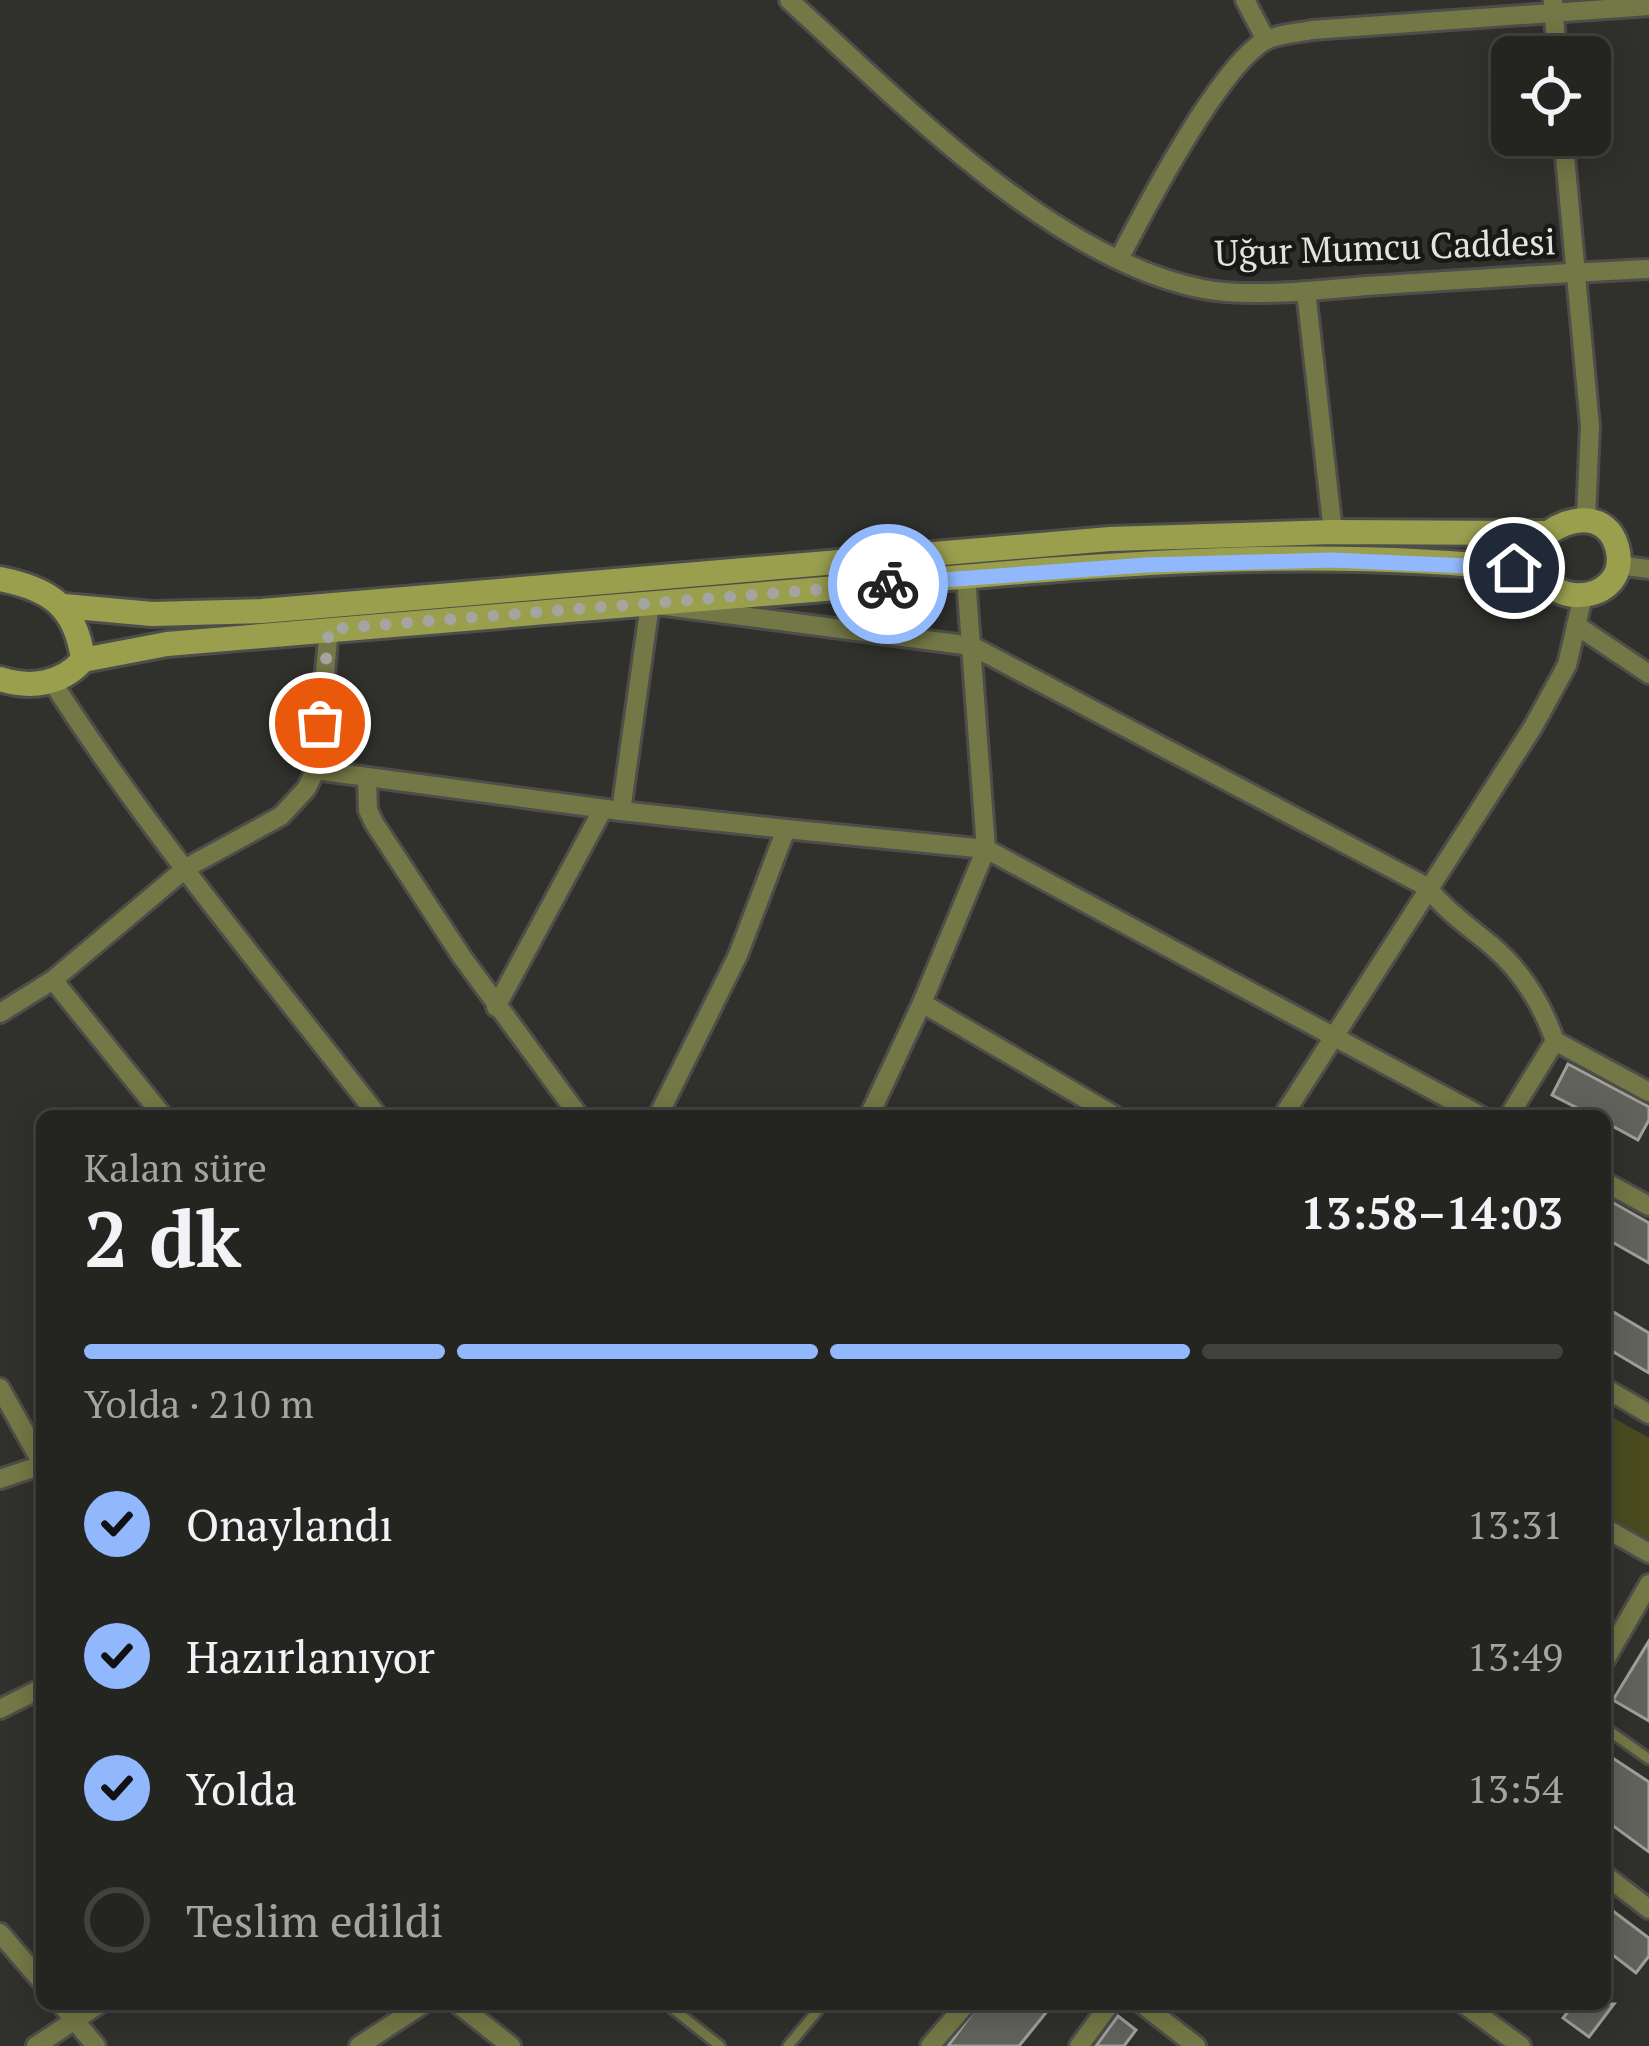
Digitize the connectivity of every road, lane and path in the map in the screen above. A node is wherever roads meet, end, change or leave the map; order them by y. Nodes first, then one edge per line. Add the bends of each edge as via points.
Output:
1 (789, 0) edge
2 (1245, 0) edge
3 (1649, 5) edge
4 (1553, 6) edge
5 (1555, 36) edge
6 (1266, 40) junction
7 (1565, 156) edge
8 (1119, 260) junction
9 (1649, 269) edge
10 (1574, 272) junction
11 (1306, 291) junction
12 (1586, 519) junction
13 (1333, 532) junction
14 (1548, 532) junction
15 (1618, 565) junction
16 (1649, 569) edge
17 (1541, 572) junction
18 (966, 577) junction
19 (1, 579) edge
20 (1583, 596) junction
21 (650, 604) junction
22 (64, 606) junction
23 (1576, 625) junction
24 (329, 629) junction
25 (972, 646) junction
26 (83, 659) junction
27 (1649, 674) edge
28 (0, 679) edge
29 (51, 680) junction
30 (316, 770) junction
31 (367, 777) junction
32 (612, 810) junction
33 (786, 829) junction
34 (986, 849) junction
35 (186, 868) junction
36 (1427, 887) junction
37 (53, 980) junction
38 (922, 1003) junction
39 (496, 1006) junction
40 (0, 1013) edge
41 (1336, 1036) junction
42 (1555, 1041) junction
43 (1649, 1092) edge
44 (158, 1110) edge
45 (373, 1110) edge
46 (574, 1110) edge
47 (661, 1110) edge
48 (872, 1110) edge
49 (1105, 1110) edge
50 (1286, 1110) edge
51 (1470, 1110) edge
52 (1513, 1110) edge
53 (1611, 1185) edge
54 (1649, 1206) edge
55 (0, 1388) edge
56 (1611, 1392) edge
57 (1649, 1414) edge
58 (36, 1453) edge
59 (36, 1466) edge
60 (0, 1479) edge
61 (1611, 1531) edge
62 (1649, 1553) edge
63 (1649, 1584) edge
64 (1611, 1650) edge
65 (36, 1691) edge
66 (0, 1709) edge
67 (1611, 1732) edge
68 (1649, 1759) edge
69 (1611, 1880) edge
70 (1649, 1909) edge
71 (0, 1933) edge
72 (36, 1975) edge
73 (66, 2010) edge
74 (91, 2010) edge
75 (413, 2010) edge
76 (466, 2010) edge
77 (674, 2010) edge
78 (818, 2010) edge
79 (961, 2010) edge
80 (1105, 2010) edge
81 (1150, 2010) edge
82 (1472, 2010) edge
83 (75, 2021) junction
84 (36, 2046) edge
85 (96, 2046) edge
86 (359, 2046) edge
87 (511, 2046) edge
88 (719, 2046) edge
89 (788, 2046) edge
90 (930, 2046) edge
91 (1078, 2046) edge
92 (1196, 2046) edge
93 (1522, 2046) edge

1 - 8 street, Uğur Mumcu Caddesi via 1007,189
2 - 6 street
3 - 4 street
4 - 5 street
4 - 6 street
6 - 8 street via 1236,67 1164,173
7 - 10 street
8 - 11 street, Uğur Mumcu Caddesi via 1205,290
9 - 10 street, Uğur Mumcu Caddesi
10 - 11 street, Uğur Mumcu Caddesi
10 - 12 street via 1590,426
11 - 13 street
12 - 14 street
12 - 15 street via 1617,544
13 - 14 street
13 - 22 street via 1087,540 262,611
14 - 17 street
15 - 16 street
15 - 20 street via 1610,584
17 - 18 street via 1332,560
17 - 20 street via 1554,588
18 - 21 street
18 - 25 street
19 - 22 street
20 - 23 street
21 - 24 street
21 - 25 street
21 - 32 street
22 - 26 street via 80,632
23 - 27 street
23 - 36 street via 1567,665 1533,727
24 - 26 street
24 - 30 street
25 - 34 street
25 - 36 street
26 - 29 street via 69,676
28 - 29 street
29 - 35 street
30 - 31 street
30 - 35 street via 281,816
31 - 32 street
31 - 39 street via 374,823
32 - 33 street
32 - 39 street
33 - 34 street
33 - 47 street via 738,955
34 - 38 street
34 - 41 street
35 - 37 street
35 - 45 street
36 - 41 street
36 - 42 street via 1510,963
37 - 40 street
37 - 44 street
38 - 48 street
38 - 49 street
39 - 46 street
41 - 50 street
41 - 51 street
42 - 43 street
42 - 52 street
53 - 54 street
55 - 58 street
56 - 57 street
59 - 60 street
61 - 62 street
63 - 64 street
65 - 66 street
67 - 68 lane
69 - 70 street
71 - 72 street
73 - 83 street
74 - 83 street
75 - 86 street
76 - 87 street
77 - 88 lane
78 - 89 lane
79 - 90 street
80 - 91 street
81 - 92 street
82 - 93 street
83 - 84 street
83 - 85 street

